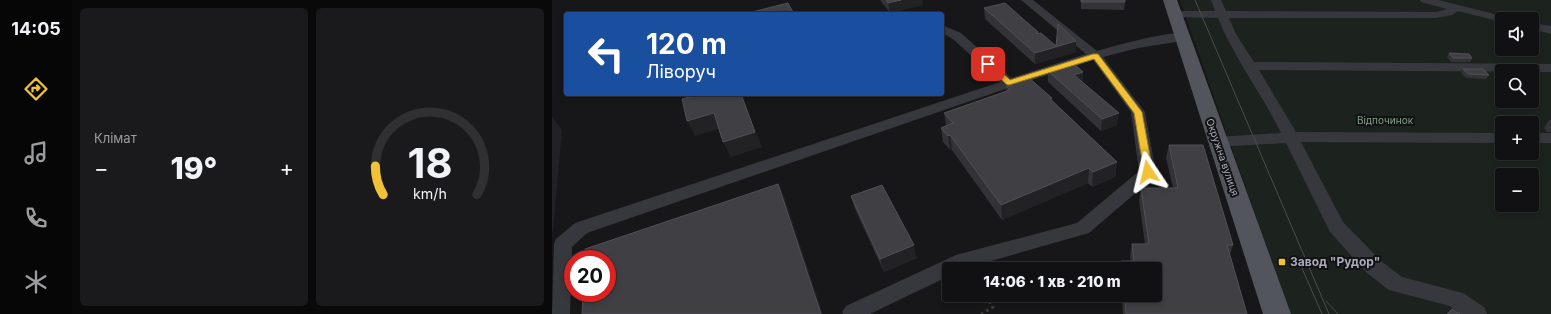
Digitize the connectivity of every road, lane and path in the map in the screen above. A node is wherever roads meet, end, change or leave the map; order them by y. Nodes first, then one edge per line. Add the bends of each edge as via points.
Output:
1 (1026, 0) edge
2 (1216, 0) edge
3 (1426, 0) edge
4 (1172, 7) edge
5 (1456, 8) junction
6 (1223, 14) junction
7 (1495, 17) edge
8 (1539, 27) edge
9 (944, 30) edge
10 (1551, 30) edge
11 (1182, 37) junction
12 (1096, 56) junction
13 (1251, 66) junction
14 (1551, 68) edge
15 (1009, 82) junction
16 (1290, 138) junction
17 (1495, 138) edge
18 (1539, 138) edge
19 (1551, 138) edge
20 (1218, 142) junction
21 (990, 302) edge
22 (853, 312) dead end
23 (559, 314) edge
24 (981, 314) edge
25 (1277, 314) edge
26 (1476, 314) edge

1 - 12 street
2 - 6 street
3 - 5 street
4 - 6 street
4 - 11 main road, Окружна вулиця
5 - 6 street via 1448,13 1436,15
5 - 7 street
6 - 13 street via 1230,34
8 - 10 street
9 - 15 street via 958,36
11 - 12 street via 1143,42
11 - 20 main road, Окружна вулиця
12 - 15 street
12 - 22 street via 1138,112 1148,172 1083,228 963,260
13 - 14 street
13 - 16 street
15 - 23 street via 581,228 563,244
16 - 17 street
16 - 20 street
16 - 26 street via 1336,226 1374,267 1396,284 1456,299
18 - 19 street
20 - 25 main road, Окружна вулиця
21 - 24 path via 993,307

